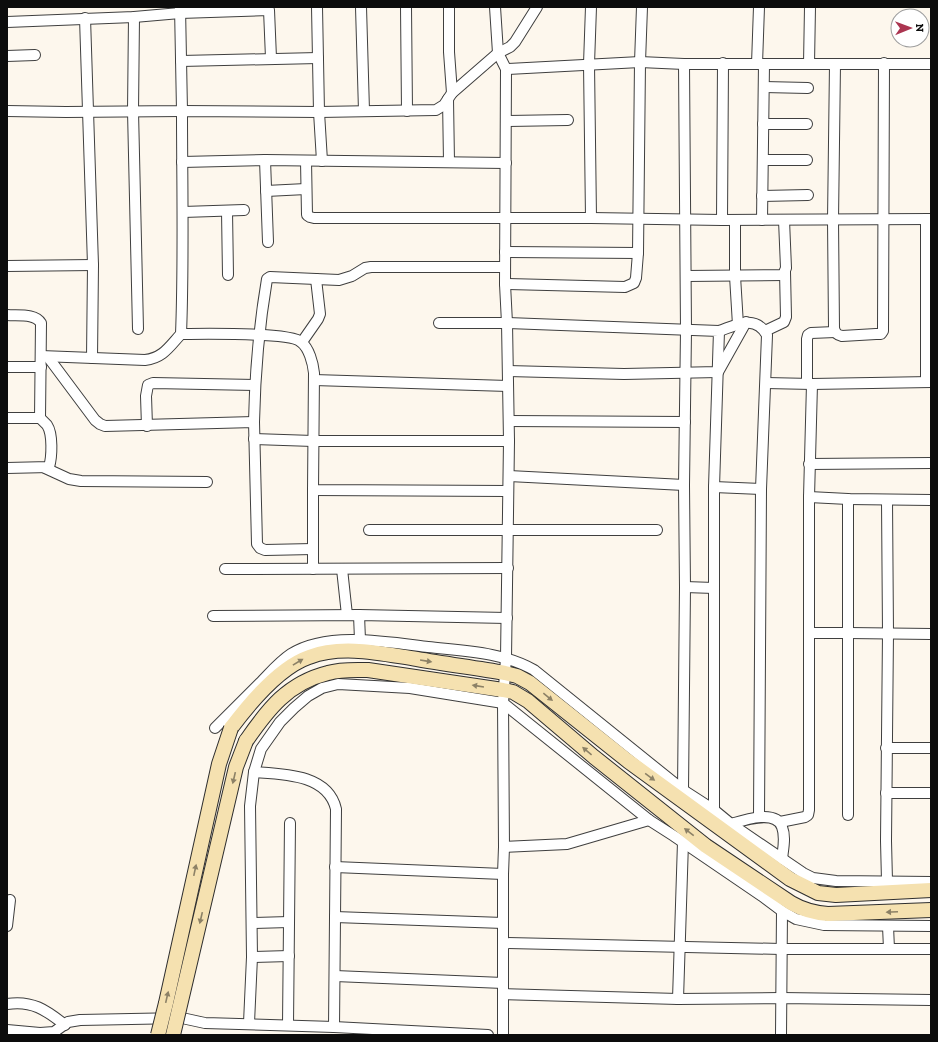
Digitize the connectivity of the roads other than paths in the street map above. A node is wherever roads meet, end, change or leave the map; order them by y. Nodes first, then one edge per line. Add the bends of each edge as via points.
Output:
1 (317, 7) edge
2 (361, 7) edge
3 (406, 7) edge
4 (449, 7) edge
5 (495, 7) edge
6 (537, 7) edge
7 (591, 7) edge
8 (642, 7) edge
9 (759, 7) edge
10 (810, 7) edge
11 (269, 9) edge
12 (180, 10) edge
13 (134, 17) junction
14 (85, 18) junction
15 (7, 22) edge
16 (498, 53) junction
17 (35, 55) dead end
18 (7, 56) edge
19 (271, 58) junction
20 (318, 58) junction
21 (181, 61) junction
22 (640, 62) junction
23 (723, 63) junction
24 (884, 63) junction
25 (589, 64) junction
26 (684, 64) junction
27 (760, 64) junction
28 (809, 64) junction
29 (835, 64) junction
30 (931, 64) edge
31 (506, 69) junction
32 (764, 87) junction
33 (808, 88) dead end
34 (450, 96) junction
35 (7, 111) edge
36 (132, 111) junction
37 (182, 111) junction
38 (364, 111) junction
39 (407, 111) junction
40 (87, 112) junction
41 (319, 112) junction
42 (568, 120) dead end
43 (506, 121) junction
44 (763, 124) junction
45 (807, 124) dead end
46 (265, 160) junction
47 (763, 160) junction
48 (807, 160) dead end
49 (306, 161) junction
50 (322, 161) junction
51 (182, 162) junction
52 (450, 162) junction
53 (506, 163) junction
54 (306, 189) junction
55 (266, 191) junction
56 (762, 196) junction
57 (808, 196) dead end
58 (244, 210) dead end
59 (227, 211) junction
60 (183, 212) junction
61 (505, 218) junction
62 (591, 218) junction
63 (685, 219) junction
64 (929, 219) edge
65 (638, 220) junction
66 (722, 220) junction
67 (735, 220) junction
68 (762, 220) junction
69 (784, 220) junction
70 (833, 220) junction
71 (883, 220) junction
72 (268, 242) dead end
73 (505, 252) junction
74 (638, 253) junction
75 (93, 265) junction
76 (7, 266) edge
77 (505, 267) junction
78 (785, 272) junction
79 (228, 275) dead end
80 (686, 276) junction
81 (735, 276) junction
82 (316, 279) junction
83 (505, 284) junction
84 (7, 315) edge
85 (439, 323) dead end
86 (507, 323) junction
87 (742, 324) junction
88 (138, 329) dead end
89 (686, 330) junction
90 (719, 331) junction
91 (765, 331) junction
92 (835, 332) junction
93 (181, 334) junction
94 (259, 335) junction
95 (302, 342) junction
96 (45, 356) junction
97 (92, 358) junction
98 (7, 367) edge
99 (41, 367) junction
100 (508, 371) junction
101 (686, 372) junction
102 (718, 372) junction
103 (314, 380) junction
104 (928, 382) edge
105 (766, 383) junction
106 (809, 384) junction
107 (255, 385) junction
108 (508, 386) junction
109 (7, 418) edge
110 (40, 418) junction
111 (509, 421) junction
112 (254, 422) junction
113 (685, 422) junction
114 (147, 426) junction
115 (254, 439) junction
116 (313, 441) junction
117 (509, 441) junction
118 (931, 463) edge
119 (809, 464) junction
120 (7, 468) edge
121 (45, 468) junction
122 (509, 476) junction
123 (207, 482) dead end
124 (684, 485) junction
125 (714, 487) junction
126 (761, 489) junction
127 (313, 490) junction
128 (508, 491) junction
129 (809, 497) junction
130 (848, 499) junction
131 (887, 500) junction
132 (931, 500) edge
133 (508, 529) junction
134 (369, 530) dead end
135 (656, 530) dead end
136 (313, 548) junction
137 (508, 568) junction
138 (224, 569) dead end
139 (313, 569) junction
140 (342, 569) junction
141 (685, 587) junction
142 (714, 588) junction
143 (347, 615) junction
144 (213, 616) dead end
145 (359, 616) junction
146 (507, 618) junction
147 (810, 633) junction
148 (849, 633) junction
149 (888, 633) junction
150 (931, 634) edge
151 (360, 640) junction
152 (506, 658) junction
153 (505, 672) junction
154 (503, 696) junction
155 (215, 728) dead end
156 (886, 748) junction
157 (931, 748) edge
158 (254, 772) junction
159 (682, 790) junction
160 (931, 793) edge
161 (886, 794) junction
162 (714, 810) junction
163 (848, 815) dead end
164 (759, 817) junction
165 (649, 820) junction
166 (290, 822) dead end
167 (780, 822) junction
168 (730, 824) junction
169 (683, 842) junction
170 (504, 847) junction
171 (782, 859) junction
172 (335, 867) junction
173 (503, 874) junction
174 (887, 881) junction
175 (931, 882) edge
176 (931, 890) edge
177 (10, 900) dead end
178 (931, 910) edge
179 (782, 911) junction
180 (335, 917) junction
181 (289, 922) junction
182 (252, 923) junction
183 (503, 923) junction
184 (7, 926) edge
185 (888, 926) junction
186 (931, 926) edge
187 (503, 942) junction
188 (679, 946) junction
189 (781, 949) junction
190 (889, 949) junction
191 (931, 950) edge
192 (289, 956) junction
193 (252, 957) junction
194 (335, 976) junction
195 (503, 983) junction
196 (503, 994) junction
197 (781, 998) junction
198 (678, 999) junction
199 (931, 1000) edge
200 (7, 1004) edge
201 (249, 1023) junction
202 (65, 1025) junction
203 (288, 1026) junction
204 (334, 1027) junction
205 (7, 1030) edge
206 (158, 1035) edge
207 (173, 1035) edge
208 (488, 1035) edge
209 (503, 1035) edge
210 (781, 1035) edge

1 - 20 street
2 - 38 street
3 - 39 street
4 - 34 street
5 - 16 street
6 - 16 street via 515,42
7 - 25 street
8 - 22 street
9 - 27 street
10 - 28 street
11 - 12 street
11 - 19 street
12 - 13 street
12 - 21 street
13 - 14 street
13 - 36 street
14 - 15 street
14 - 40 street
16 - 31 street
16 - 34 street
17 - 18 street
19 - 20 street
19 - 21 street
20 - 41 street
21 - 37 street
22 - 25 street
22 - 26 street
22 - 65 street
23 - 26 street
23 - 27 street
23 - 66 street
24 - 29 street
24 - 30 street
24 - 71 street
25 - 31 street
25 - 62 street
26 - 63 street
27 - 28 street
27 - 32 street
28 - 29 street
29 - 70 street
31 - 43 street
32 - 33 street
32 - 44 street
34 - 39 street via 444,105 436,110
34 - 52 street
35 - 40 street
36 - 37 street
36 - 40 street
36 - 88 street
37 - 41 street
37 - 51 street
38 - 39 street
38 - 41 street
40 - 75 street
41 - 50 street
42 - 43 street
43 - 53 street
44 - 45 street
44 - 47 street
46 - 49 street
46 - 51 street
46 - 55 street
47 - 48 street
47 - 56 street
49 - 50 street
49 - 54 street
50 - 52 street
51 - 60 street
52 - 53 street
53 - 61 street
54 - 55 street
54 - 61 street via 310,217
55 - 72 street
56 - 57 street
56 - 68 street
58 - 59 street
59 - 60 street
59 - 79 street
60 - 93 street
61 - 62 street
61 - 73 street
62 - 65 street
63 - 65 street
63 - 66 street
63 - 80 street
64 - 71 street
64 - 104 street
65 - 74 street
66 - 67 street
67 - 68 street
67 - 81 street
68 - 69 street
69 - 70 street
69 - 78 street
70 - 71 street
70 - 92 street
71 - 92 street via 883,331 880,334 842,336
73 - 74 street
73 - 77 street
74 - 83 street via 636,278 634,283 625,287
75 - 76 street
75 - 97 street
77 - 82 street via 371,267 346,279
77 - 83 street
78 - 81 street via 783,275
78 - 91 street via 784,322
80 - 81 street
80 - 89 street
81 - 87 street
82 - 94 street via 267,279
82 - 95 street via 320,314
83 - 86 street
84 - 96 street via 34,316 39,319
85 - 86 street
86 - 89 street
86 - 100 street
87 - 90 street
87 - 91 street via 758,324
87 - 102 street
89 - 90 street
89 - 101 street
90 - 102 street
91 - 105 street
92 - 106 street via 808,335
93 - 94 street
93 - 97 street via 160,356 153,359
94 - 95 street via 290,337
94 - 107 street
95 - 103 street via 313,365
96 - 97 street
96 - 99 street
96 - 114 street via 100,424 111,427
98 - 99 street
99 - 110 street
100 - 101 street via 624,374
100 - 108 street
101 - 102 street
101 - 113 street
102 - 125 street
103 - 108 street
103 - 116 street
104 - 106 street
105 - 106 street
105 - 126 street
106 - 119 street
107 - 112 street
107 - 114 street via 148,384
108 - 111 street
109 - 110 street
110 - 121 street via 47,425 51,436 50,463 49,467
111 - 113 street
111 - 117 street
112 - 114 street
112 - 115 street
113 - 124 street
115 - 116 street
115 - 136 street via 256,544 265,550
116 - 117 street
116 - 127 street
117 - 122 street
118 - 119 street
119 - 129 street
120 - 121 street
121 - 123 street via 69,479 81,481
122 - 124 street
122 - 128 street
124 - 141 street
125 - 126 street
125 - 142 street
126 - 164 street
127 - 128 street
127 - 136 street
128 - 133 street
129 - 130 street
129 - 147 street
130 - 131 street
130 - 148 street
131 - 132 street
131 - 149 street
133 - 134 street
133 - 135 street
133 - 137 street
136 - 139 street
137 - 140 street
137 - 146 street
138 - 139 street
139 - 140 street
140 - 143 street
141 - 142 street
141 - 159 street
142 - 162 street
143 - 144 street
143 - 145 street
145 - 146 street
145 - 151 street
146 - 152 street
147 - 148 street
147 - 167 street via 809,810 805,817
148 - 149 street
148 - 163 street
149 - 150 street
149 - 156 street
151 - 152 street via 466,651
151 - 155 street via 319,644 291,654
152 - 153 street
152 - 159 street via 534,670
153 - 154 street
153 -> 176 street via 530,683 635,766 790,879 805,887 818,893 836,895
206 -> 153 street, bridge via 219,764 231,728 251,703 298,662 321,654 347,651 377,653
154 - 158 street via 338,684 322,688 308,696 280,722 261,749
154 - 165 street
154 - 170 street
178 -> 154 street via 828,914 804,910 791,904 706,846 528,701 513,692
154 -> 207 street, bridge via 368,670 349,670 328,673 290,690 262,718 246,741 236,768
156 - 157 street
156 - 161 street
158 - 172 street via 302,778 325,790 331,797 336,809
158 - 182 street via 250,806
159 - 162 street
160 - 161 street
161 - 174 street
162 - 168 street
164 - 167 street
164 - 168 street
165 - 169 street
165 - 170 street via 567,844
166 - 181 street
167 - 171 street via 784,836
168 - 171 street
169 - 179 street
169 - 188 street
170 - 173 street
171 - 174 street via 813,878 836,881
172 - 173 street
172 - 180 street
173 - 183 street
174 - 175 street
177 - 184 street
179 - 185 street via 796,919 824,925
179 - 189 street
180 - 183 street
180 - 194 street
181 - 182 street
181 - 192 street
182 - 193 street
183 - 187 street
185 - 186 street
185 - 190 street
187 - 188 street
187 - 195 street
188 - 189 street
188 - 198 street
189 - 190 street
189 - 197 street
190 - 191 street
192 - 193 street
192 - 203 street
193 - 201 street
194 - 195 street
194 - 204 street
195 - 196 street
196 - 198 street
196 - 209 street
197 - 198 street
197 - 199 street
197 - 210 street
200 - 202 street via 32,1004
201 - 202 street via 205,1023 182,1018 164,1018 80,1020
201 - 203 street
202 - 205 street via 47,1033
203 - 204 street
204 - 208 street

